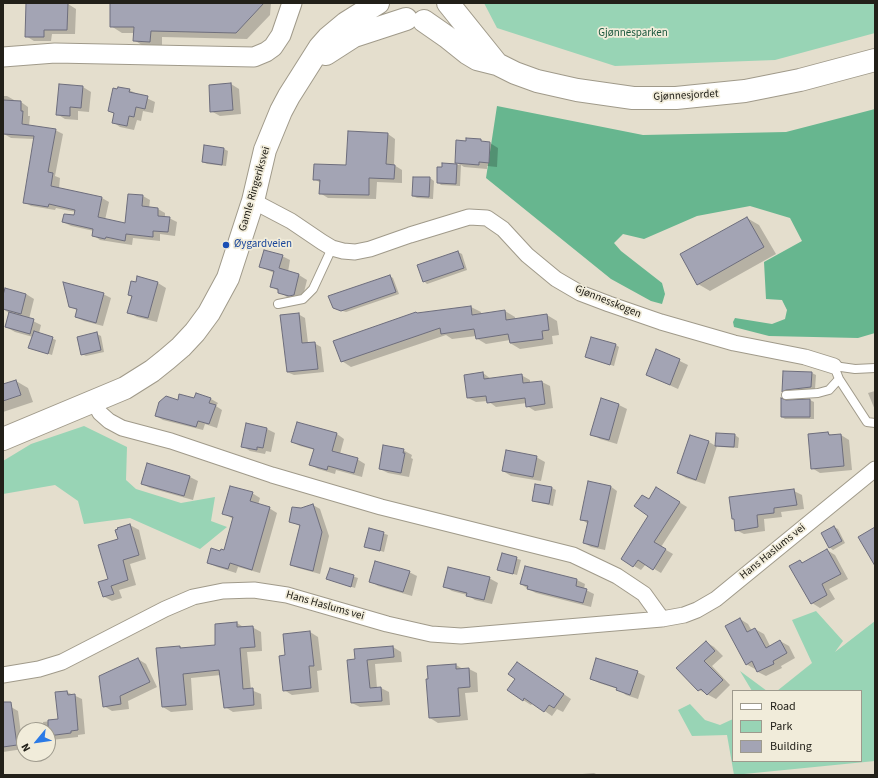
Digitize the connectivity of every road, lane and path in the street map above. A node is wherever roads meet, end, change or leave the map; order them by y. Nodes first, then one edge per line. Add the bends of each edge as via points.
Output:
1 (292, 3) edge
2 (378, 3) edge
3 (443, 3) edge
4 (448, 3) edge
5 (408, 14) edge
6 (3, 57) edge
7 (875, 60) edge
8 (311, 62) junction
9 (497, 64) junction
10 (253, 201) junction
11 (332, 248) junction
12 (278, 304) dead end
13 (875, 368) edge
14 (836, 372) junction
15 (786, 395) dead end
16 (94, 402) junction
17 (875, 423) edge
18 (3, 439) edge
19 (875, 469) edge
20 (662, 619) junction
21 (3, 675) edge

1 - 6 street via 281,35 273,47 254,57 55,53
2 - 8 main road, Gamle Ringeriksvei via 346,22 320,47
3 - 5 main road, Gamle Ringeriksvei via 438,13 431,18
4 - 9 main road, Gjønnesjordet
5 - 8 main road, Gamle Ringeriksvei via 354,36
5 - 9 main road, Gjønnesjordet via 447,36 477,59
7 - 9 main road, Gjønnesjordet via 745,92 668,98 633,98 577,90 537,81
8 - 10 main road, Gamle Ringeriksvei via 289,96 272,132
10 - 11 street, Gjønnesskogen via 291,221
10 - 16 main road, Gamle Ringeriksvei via 228,278 209,313 195,332 152,371 125,388
11 - 12 lane via 313,288 303,298
11 - 14 street, Gjønnesskogen via 355,252 470,217 487,218 503,229 527,255 550,274 580,293 661,322 734,343 805,357
13 - 14 lane, Gjønnesskogen
14 - 15 lane via 829,390
14 - 17 lane via 867,422
16 - 18 main road, Gamle Ringeriksvei
16 - 20 street via 100,413 122,428 381,507 572,555 617,576 644,594
19 - 20 street, Hans Haslums vei via 716,600 684,615
20 - 21 street, Hans Haslums vei via 461,636 431,634 387,624 288,595 254,590 222,591 193,598 165,609 62,662 39,670

